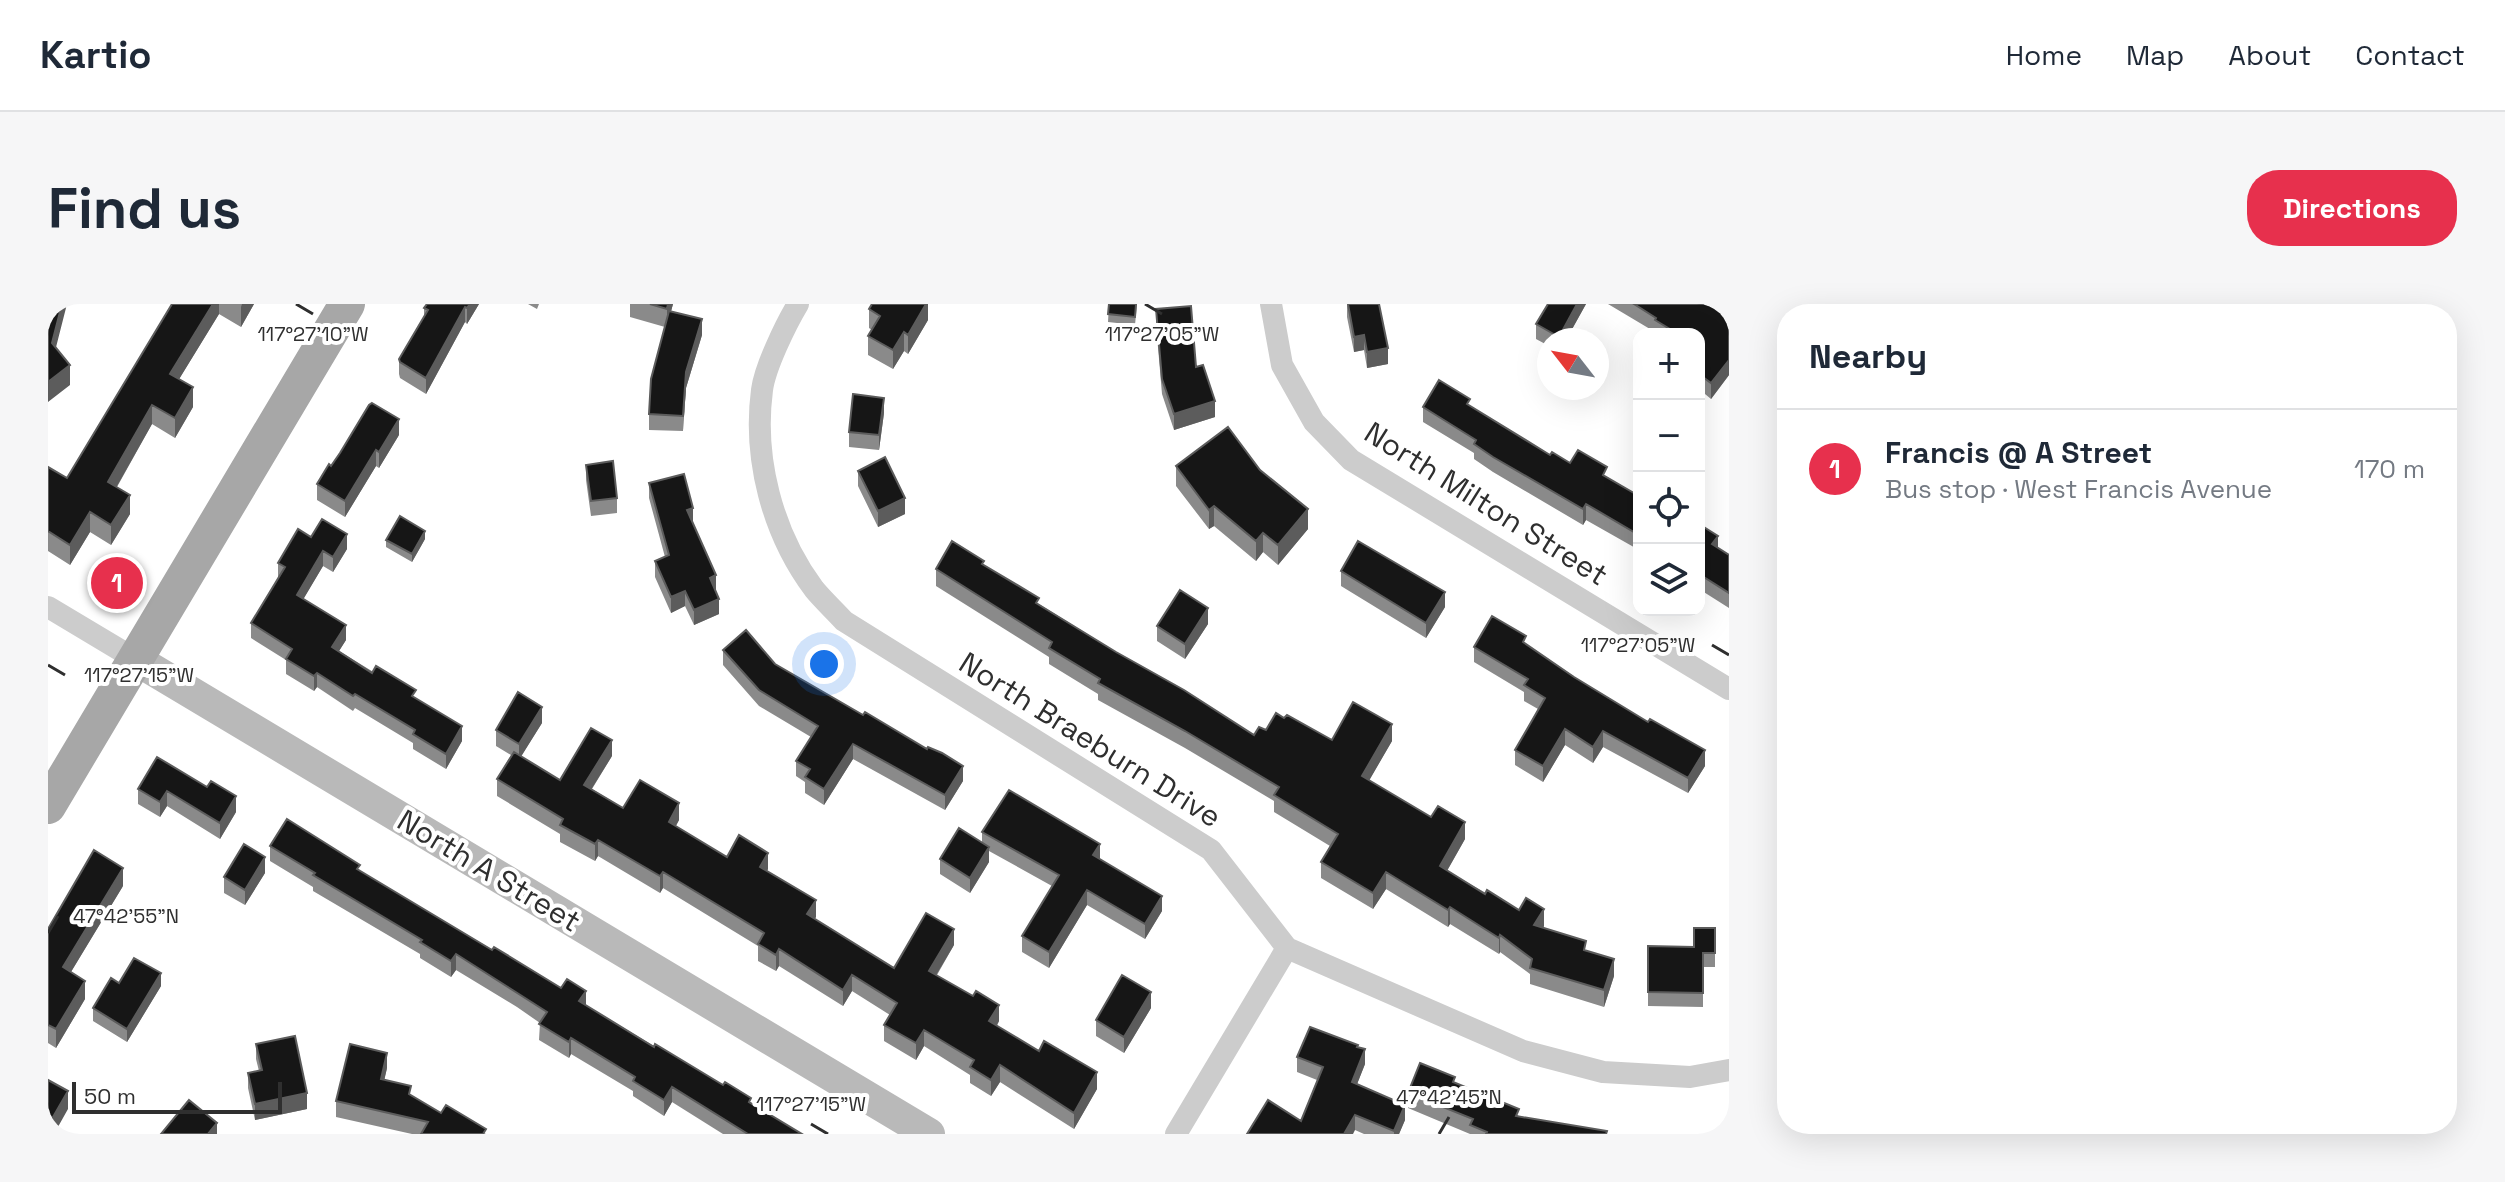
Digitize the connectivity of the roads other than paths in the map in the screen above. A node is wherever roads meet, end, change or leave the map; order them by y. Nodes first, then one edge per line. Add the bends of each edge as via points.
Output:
1 (347, 304) edge
2 (798, 304) edge
3 (1271, 304) edge
4 (48, 607) edge
5 (135, 659) junction
6 (1729, 689) edge
7 (48, 806) edge
8 (1287, 948) junction
9 (1729, 1070) edge
10 (929, 1134) edge
11 (1176, 1134) edge

1 - 5 main road
2 - 8 street, North Braeburn Drive via 762,387 760,446 769,498 790,549 814,588 844,621 1211,850
3 - 6 street, North Milton Street via 1282,365 1314,422 1351,460
4 - 5 street, North A Street
5 - 7 main road
5 - 10 street, North A Street
8 - 9 street, North Braeburn Drive via 1523,1051 1603,1072 1690,1077
8 - 11 street

